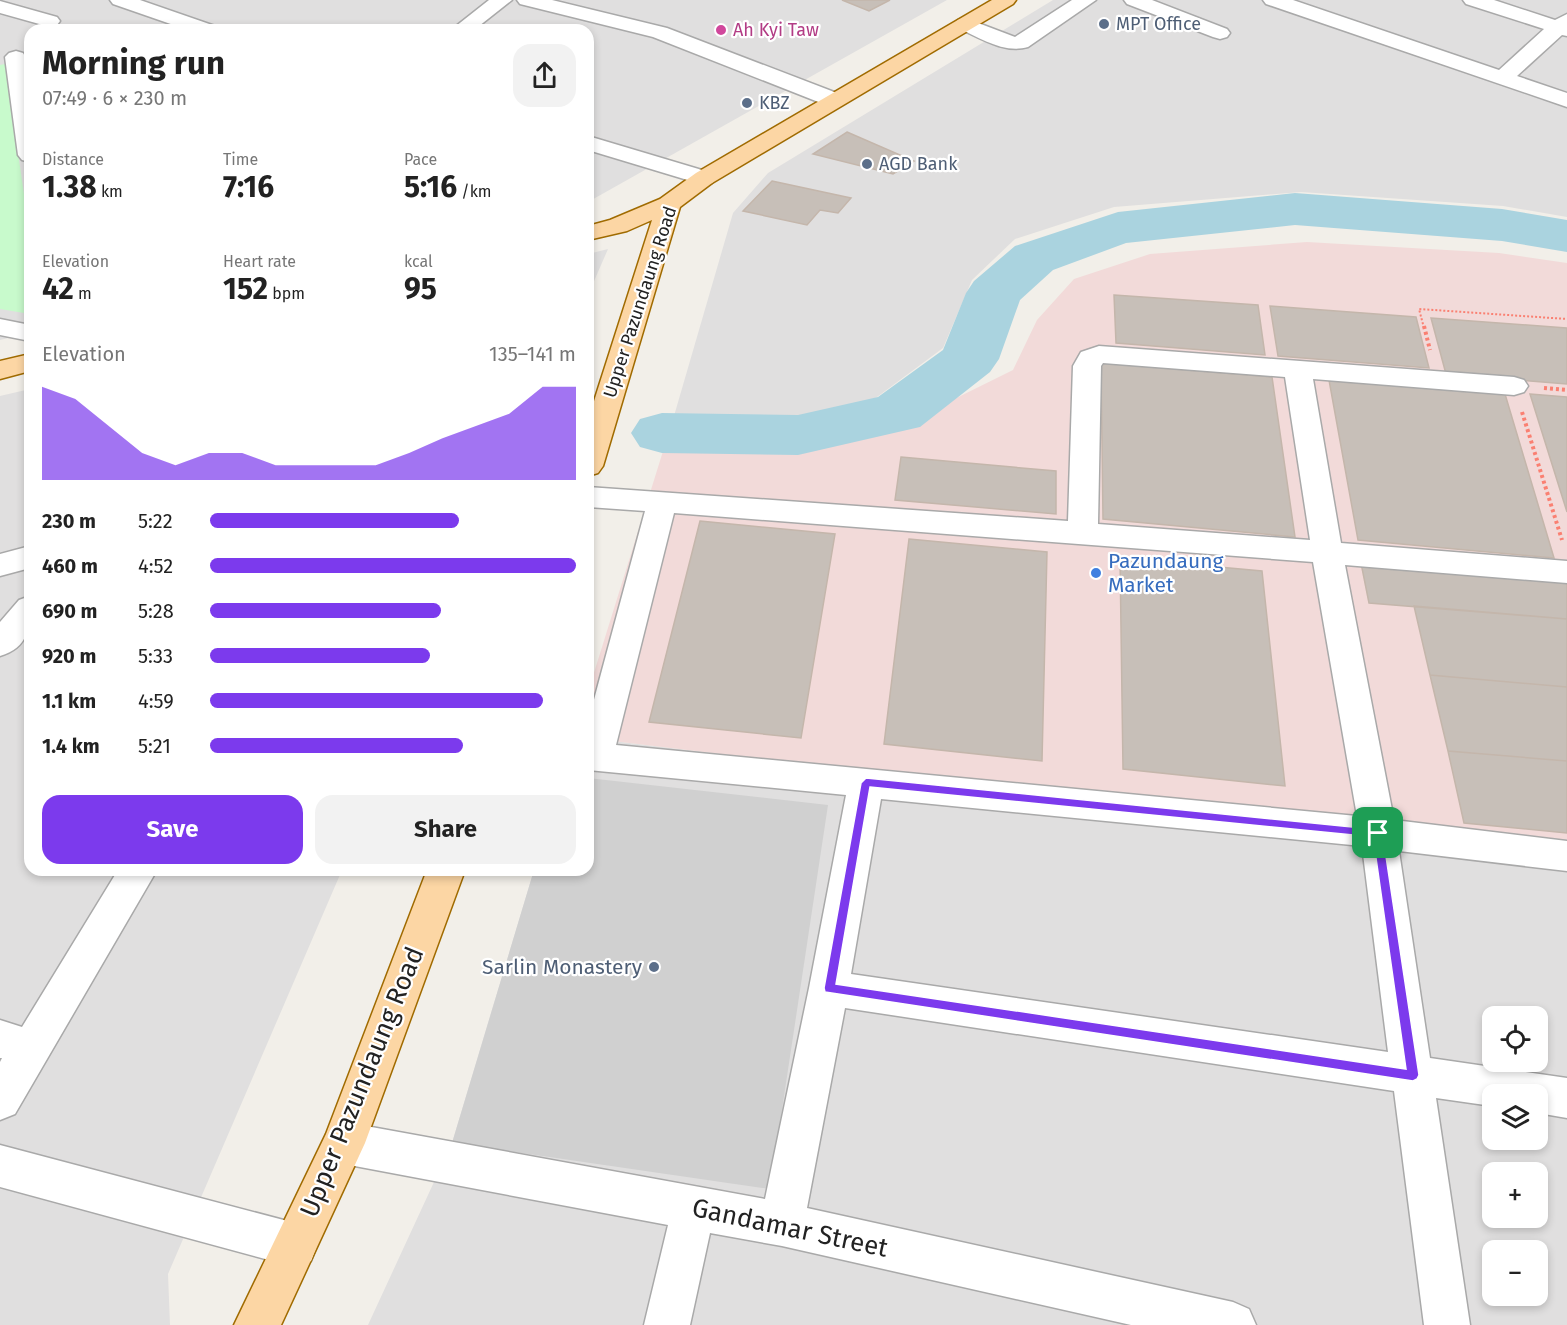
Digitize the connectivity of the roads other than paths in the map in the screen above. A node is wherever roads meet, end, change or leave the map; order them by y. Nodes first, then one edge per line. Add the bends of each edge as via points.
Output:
1 (120, 0) edge
2 (502, 0) edge
3 (527, 0) edge
4 (1006, 0) edge
5 (1086, 0) edge
6 (1134, 0) edge
7 (1273, 0) edge
8 (1473, 0) edge
9 (0, 7) edge
10 (50, 21) dead end
11 (187, 24) edge
12 (468, 24) edge
13 (965, 24) junction
14 (1564, 26) edge
15 (1220, 33) dead end
16 (15, 57) edge
17 (1503, 77) junction
18 (834, 100) junction
19 (1567, 100) edge
20 (24, 116) edge
21 (594, 145) edge
22 (704, 178) junction
23 (669, 204) junction
24 (594, 232) edge
25 (0, 327) edge
26 (24, 332) edge
27 (24, 364) edge
28 (0, 370) edge
29 (1298, 370) junction
30 (1514, 386) road end
31 (596, 410) edge
32 (594, 497) edge
33 (662, 502) junction
34 (1083, 533) junction
35 (1327, 554) junction
36 (1565, 558) edge
37 (24, 559) edge
38 (0, 565) edge
39 (24, 615) edge
40 (0, 644) edge
41 (594, 750) edge
42 (594, 757) edge
43 (866, 783) junction
44 (1378, 833) junction
45 (1567, 856) edge
46 (134, 876) edge
47 (444, 876) edge
48 (829, 988) junction
49 (16, 1044) edge
50 (1413, 1075) junction
51 (1567, 1098) edge
52 (0, 1100) edge
53 (344, 1143) junction
54 (0, 1166) edge
55 (694, 1208) junction
56 (782, 1224) junction
57 (295, 1245) junction
58 (257, 1325) edge
59 (667, 1325) edge
60 (1233, 1325) edge
61 (1447, 1325) edge

1 - 11 street
2 - 12 street
3 - 18 street via 660,32
4 - 13 main road, Upper Pazundaung Road
5 - 13 street via 1021,43 1013,44
6 - 15 street
7 - 17 street
8 - 14 street
9 - 10 street
13 - 18 main road, Upper Pazundaung Road
14 - 17 street
16 - 20 street
17 - 19 street
18 - 22 main road, Upper Pazundaung Road
21 - 22 street
22 - 23 main road, Upper Pazundaung Road
23 - 24 main road via 618,226
23 - 31 main road, Upper Pazundaung Road
25 - 26 street
27 - 28 main road
29 - 30 street
29 - 34 street via 1099,354 1091,358 1087,366
29 - 35 street
32 - 33 street
33 - 34 street
33 - 41 street
34 - 35 street
35 - 36 street
35 - 44 street
37 - 38 street
39 - 40 street
42 - 43 street
43 - 44 street
43 - 48 street
44 - 45 street
44 - 50 street
46 - 49 street
47 - 53 main road, Upper Pazundaung Road
48 - 50 street
48 - 56 street
49 - 52 street
50 - 51 street
50 - 61 street
53 - 55 street, Gandamar Street
53 - 57 main road, Upper Pazundaung Road
54 - 57 street
55 - 56 street, Gandamar Street
55 - 59 street
56 - 60 street, Gandamar Street
57 - 58 main road, Upper Pazundaung Road

